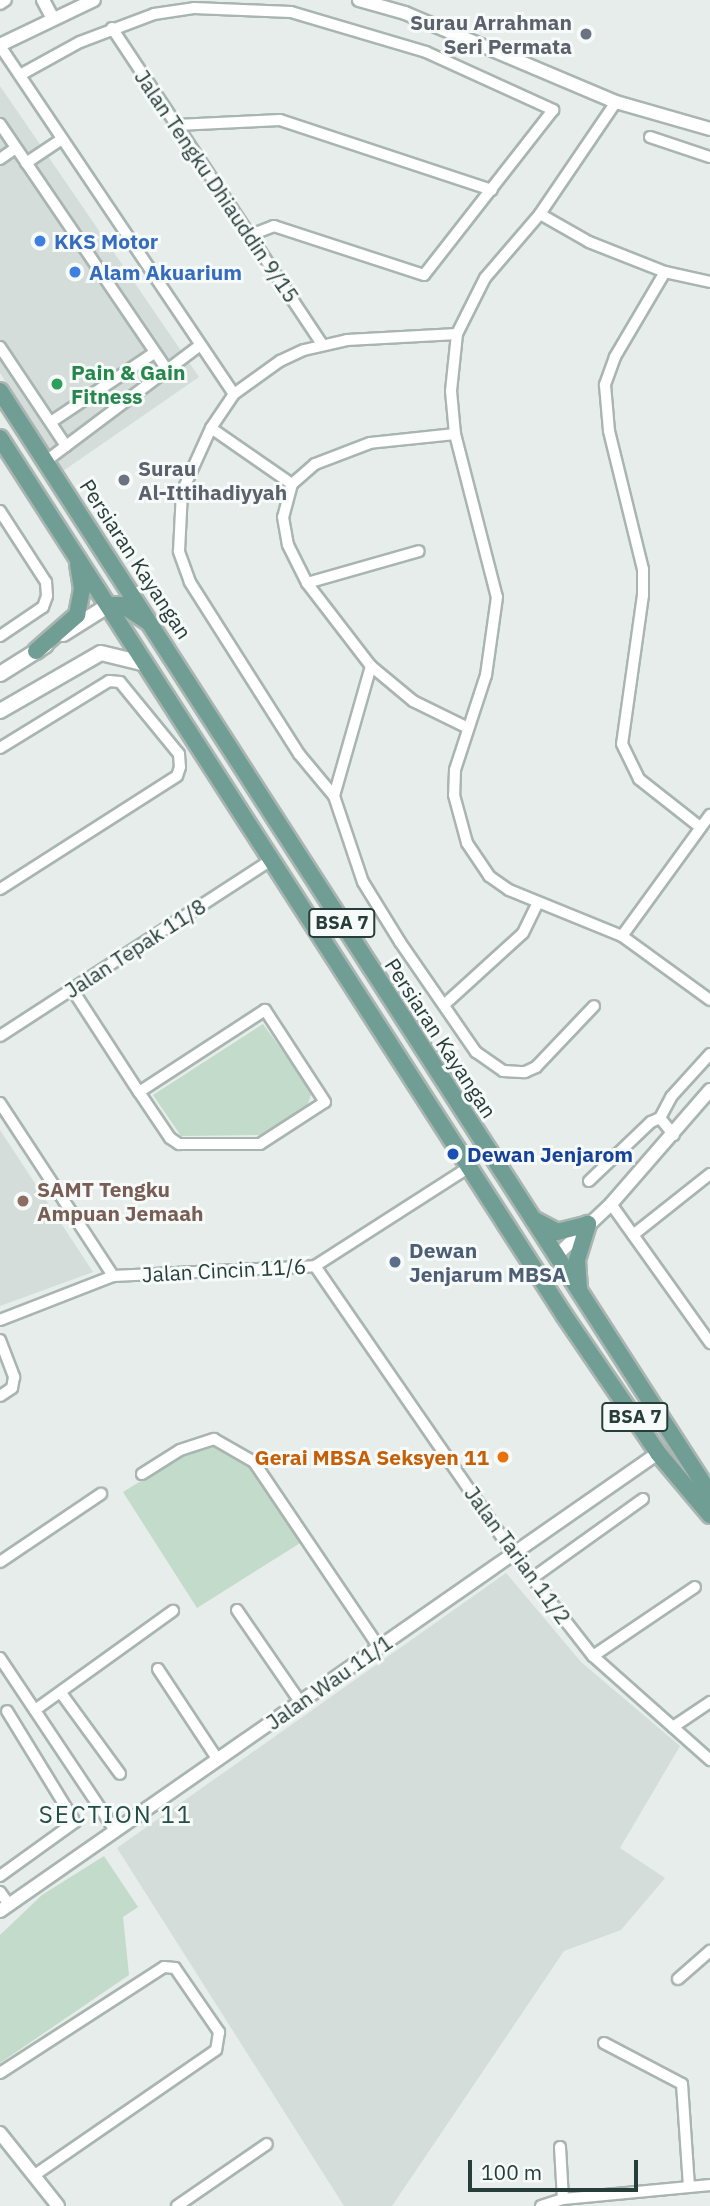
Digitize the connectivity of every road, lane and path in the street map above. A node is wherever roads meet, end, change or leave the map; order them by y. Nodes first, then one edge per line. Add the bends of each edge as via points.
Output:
1 (6, 0) edge
2 (43, 0) edge
3 (94, 0) edge
4 (368, 1) edge
5 (0, 4) edge
6 (66, 5) edge
7 (52, 17) junction
8 (113, 28) junction
9 (0, 46) edge
10 (20, 75) junction
11 (616, 102) junction
12 (0, 124) edge
13 (177, 125) junction
14 (710, 129) edge
15 (650, 137) dead end
16 (62, 139) junction
17 (16, 148) junction
18 (710, 157) edge
19 (0, 159) edge
20 (26, 163) junction
21 (492, 190) junction
22 (540, 214) junction
23 (250, 235) junction
24 (665, 272) junction
25 (710, 282) edge
26 (457, 334) junction
27 (323, 344) junction
28 (199, 346) junction
29 (0, 347) edge
30 (154, 353) junction
31 (168, 371) junction
32 (0, 391) edge
33 (234, 394) junction
34 (51, 422) junction
35 (211, 428) junction
36 (455, 434) junction
37 (0, 439) edge
38 (66, 446) junction
39 (46, 461) junction
40 (292, 484) junction
41 (0, 510) edge
42 (419, 551) dead end
43 (78, 559) junction
44 (307, 583) junction
45 (109, 605) junction
46 (156, 627) junction
47 (0, 636) edge
48 (36, 651) junction
49 (146, 664) junction
50 (371, 667) junction
51 (0, 674) edge
52 (0, 711) edge
53 (466, 727) junction
54 (0, 748) edge
55 (334, 796) junction
56 (710, 815) edge
57 (700, 827) junction
58 (270, 861) junction
59 (0, 888) edge
60 (538, 902) junction
61 (622, 936) junction
62 (72, 989) junction
63 (710, 1000) edge
64 (445, 1004) junction
65 (594, 1006) dead end
66 (0, 1035) edge
67 (710, 1054) edge
68 (710, 1090) edge
69 (139, 1092) junction
70 (0, 1103) edge
71 (660, 1118) junction
72 (674, 1135) junction
73 (469, 1167) junction
74 (710, 1174) edge
75 (589, 1181) dead end
76 (611, 1204) junction
77 (531, 1218) junction
78 (588, 1224) junction
79 (633, 1235) junction
80 (556, 1256) junction
81 (315, 1266) junction
82 (113, 1276) junction
83 (579, 1291) junction
84 (564, 1315) junction
85 (0, 1320) edge
86 (0, 1340) edge
87 (710, 1343) edge
88 (0, 1396) edge
89 (658, 1453) junction
90 (142, 1474) dead end
91 (101, 1494) dead end
92 (710, 1494) edge
93 (643, 1499) dead end
94 (710, 1515) edge
95 (514, 1555) junction
96 (0, 1562) edge
97 (534, 1577) junction
98 (695, 1587) dead end
99 (237, 1610) dead end
100 (173, 1611) dead end
101 (379, 1647) junction
102 (593, 1656) junction
103 (0, 1658) edge
104 (158, 1669) dead end
105 (61, 1693) junction
106 (710, 1702) edge
107 (301, 1703) junction
108 (35, 1710) junction
109 (7, 1711) dead end
110 (673, 1727) junction
111 (218, 1760) junction
112 (710, 1760) edge
113 (120, 1774) dead end
114 (114, 1829) junction
115 (0, 1876) edge
116 (3, 1902) edge
117 (710, 1951) edge
118 (678, 1979) dead end
119 (604, 2043) dead end
120 (0, 2073) edge
121 (0, 2133) edge
122 (267, 2144) dead end
123 (559, 2147) dead end
124 (35, 2175) junction
125 (710, 2185) edge
126 (689, 2187) junction
127 (563, 2199) junction
128 (58, 2206) edge
129 (177, 2206) edge
130 (541, 2206) edge

1 - 5 street
2 - 7 street
3 - 6 street
4 - 11 street via 495,48
6 - 7 street
7 - 9 street
8 - 10 street
8 - 13 street, Jalan Tengku Dhiauddin 9/15
8 - 21 street via 194,8 291,12 426,52 551,106 551,116
9 - 10 street
10 - 16 street
11 - 14 street
11 - 22 street
12 - 17 street
13 - 21 street via 280,120
13 - 23 street, Jalan Tengku Dhiauddin 9/15
15 - 18 street
16 - 20 street
16 - 28 street
17 - 19 street
17 - 20 street
20 - 30 street
21 - 23 street via 424,275 274,226
22 - 24 street via 589,242
22 - 26 street via 485,278
23 - 27 street, Jalan Tengku Dhiauddin 9/15
24 - 25 street
24 - 57 street via 615,357 605,385 609,431 643,569 622,744 639,779
26 - 27 street via 376,335
26 - 36 street via 451,391
27 - 33 street via 280,361
28 - 31 street
28 - 33 street
29 - 34 street
30 - 31 street
30 - 34 street
31 - 38 street
32 - 39 main road, Persiaran Kayangan / BSA 7
33 - 35 street
34 - 38 street
35 - 40 street
35 - 55 street via 182,492 178,551 206,612 299,754
36 - 40 street via 396,438 342,451 315,464
36 - 53 street via 497,597 486,675
37 - 43 main road, BSA 7
38 - 39 street
39 - 46 main road, Persiaran Kayangan / BSA 7
40 - 44 street via 283,532
41 - 47 street via 46,582 47,596 43,607
42 - 44 street
43 - 45 main road, BSA 7
43 - 48 main road via 82,589 77,615
44 - 50 street
45 - 46 main road via 122,605
45 - 48 main road
45 - 49 main road, BSA 7
46 - 77 main road, Persiaran Kayangan / BSA 7
48 - 51 main road
49 - 52 main road via 101,653
49 - 58 main road, BSA 7
50 - 53 street via 413,701
50 - 55 street
53 - 60 street via 454,770 454,795 467,843 489,876
54 - 59 street via 109,681 120,682 178,754 180,767 177,776
55 - 64 street via 363,882
56 - 57 street
57 - 61 street
58 - 62 street, Jalan Tepak 11/8
58 - 73 main road, BSA 7
60 - 61 street
60 - 64 street via 523,933
61 - 63 street
62 - 66 street, Jalan Tepak 11/8
62 - 69 street
64 - 65 street via 476,1052 512,1073 536,1067
67 - 71 street via 671,1097
68 - 72 street
69 - 69 street via 265,1010 325,1102 260,1144 179,1144
70 - 82 street
71 - 72 street
71 - 75 street via 640,1128
72 - 76 street
73 - 81 street, Jalan Cincin 11/6
73 - 84 main road, BSA 7
74 - 79 street
76 - 78 street
76 - 79 street
77 - 78 main road via 557,1232
77 - 80 main road, Persiaran Kayangan / BSA 7
78 - 80 street
78 - 83 main road via 577,1260
79 - 87 street
80 - 83 main road, Persiaran Kayangan / BSA 7
80 - 84 main road via 551,1276
81 - 82 street, Jalan Cincin 11/6
81 - 95 street, Jalan Tarian 11/2
82 - 85 street, Jalan Cincin 11/6
83 - 92 main road, Persiaran Kayangan / BSA 7
84 - 89 main road, BSA 7
86 - 88 street via 14,1383
89 - 94 main road, BSA 7
89 - 95 street, Jalan Wau 11/1
90 - 101 street via 180,1450 214,1439 254,1462
91 - 96 street
93 - 97 street
95 - 97 street, Jalan Tarian 11/2
95 - 101 street, Jalan Wau 11/1
97 - 102 street, Jalan Tarian 11/2
98 - 102 street
99 - 107 street
100 - 105 street
101 - 107 street, Jalan Wau 11/1
102 - 110 street, Jalan Tarian 11/2
103 - 108 street
104 - 111 street
105 - 108 street
105 - 113 street
106 - 110 street
107 - 111 street, Jalan Wau 11/1
108 - 114 street
109 - 115 street via 75,1822
110 - 112 street, Jalan Tarian 11/2
111 - 114 street, Jalan Wau 11/1
114 - 116 street, Jalan Wau 11/1
117 - 118 street
119 - 126 street via 682,2084
120 - 124 street via 160,1968 175,1968 219,2032 220,2045
121 - 124 street
122 - 129 street
123 - 127 street
124 - 128 street
125 - 126 street
126 - 127 street
127 - 130 street

